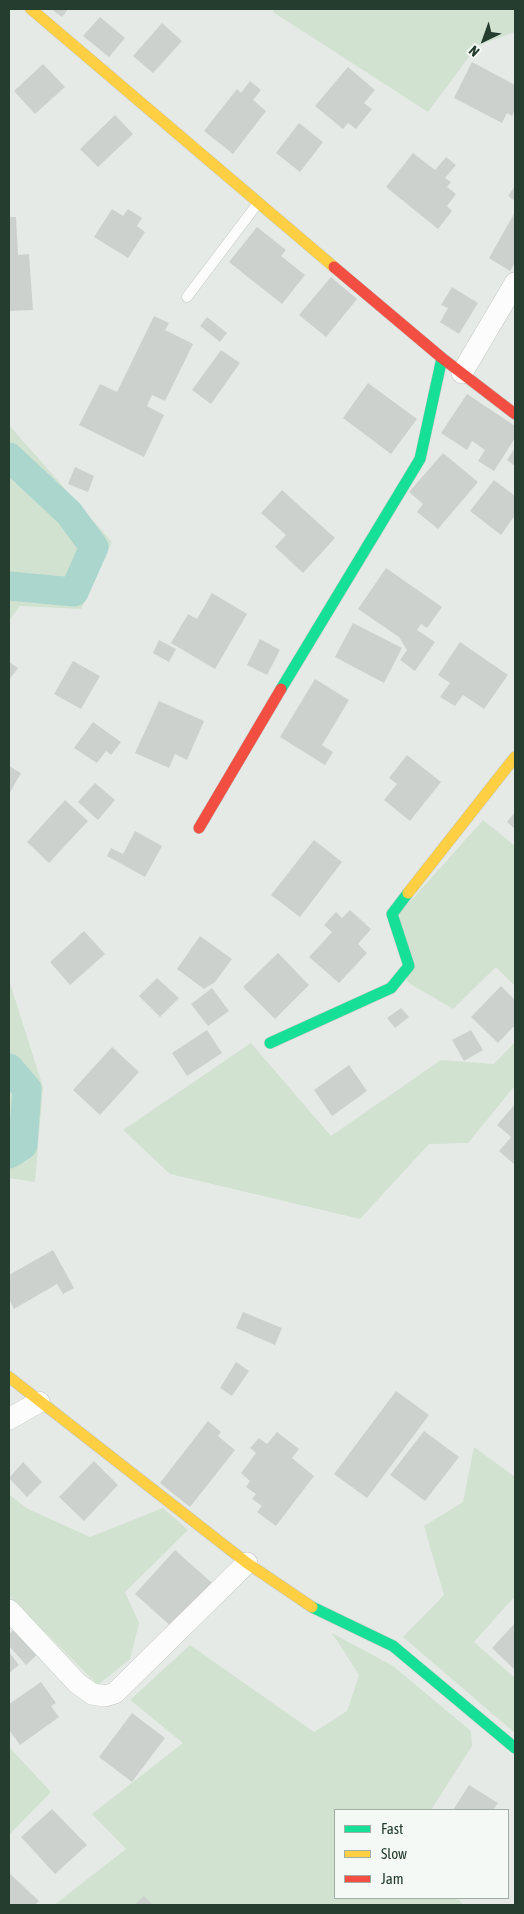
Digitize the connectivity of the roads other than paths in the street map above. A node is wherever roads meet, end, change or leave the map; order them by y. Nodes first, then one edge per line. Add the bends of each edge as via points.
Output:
1 (31, 9) edge
2 (258, 202) junction
3 (515, 283) edge
4 (188, 297) dead end
5 (442, 358) junction
6 (462, 373) junction
7 (515, 414) edge
8 (515, 757) edge
9 (199, 828) dead end
10 (270, 1044) dead end
11 (9, 1377) edge
12 (39, 1402) junction
13 (9, 1419) edge
14 (247, 1562) junction
15 (9, 1610) edge
16 (515, 1748) edge

1 - 2 street
2 - 4 lane
2 - 5 street
3 - 6 street
5 - 6 street
5 - 9 street via 420,459
6 - 7 street
8 - 10 street via 392,914 409,966 390,988
11 - 12 street
12 - 13 street
12 - 14 street
14 - 15 street via 115,1693 105,1696 92,1694 78,1683
14 - 16 street via 304,1603 393,1646

